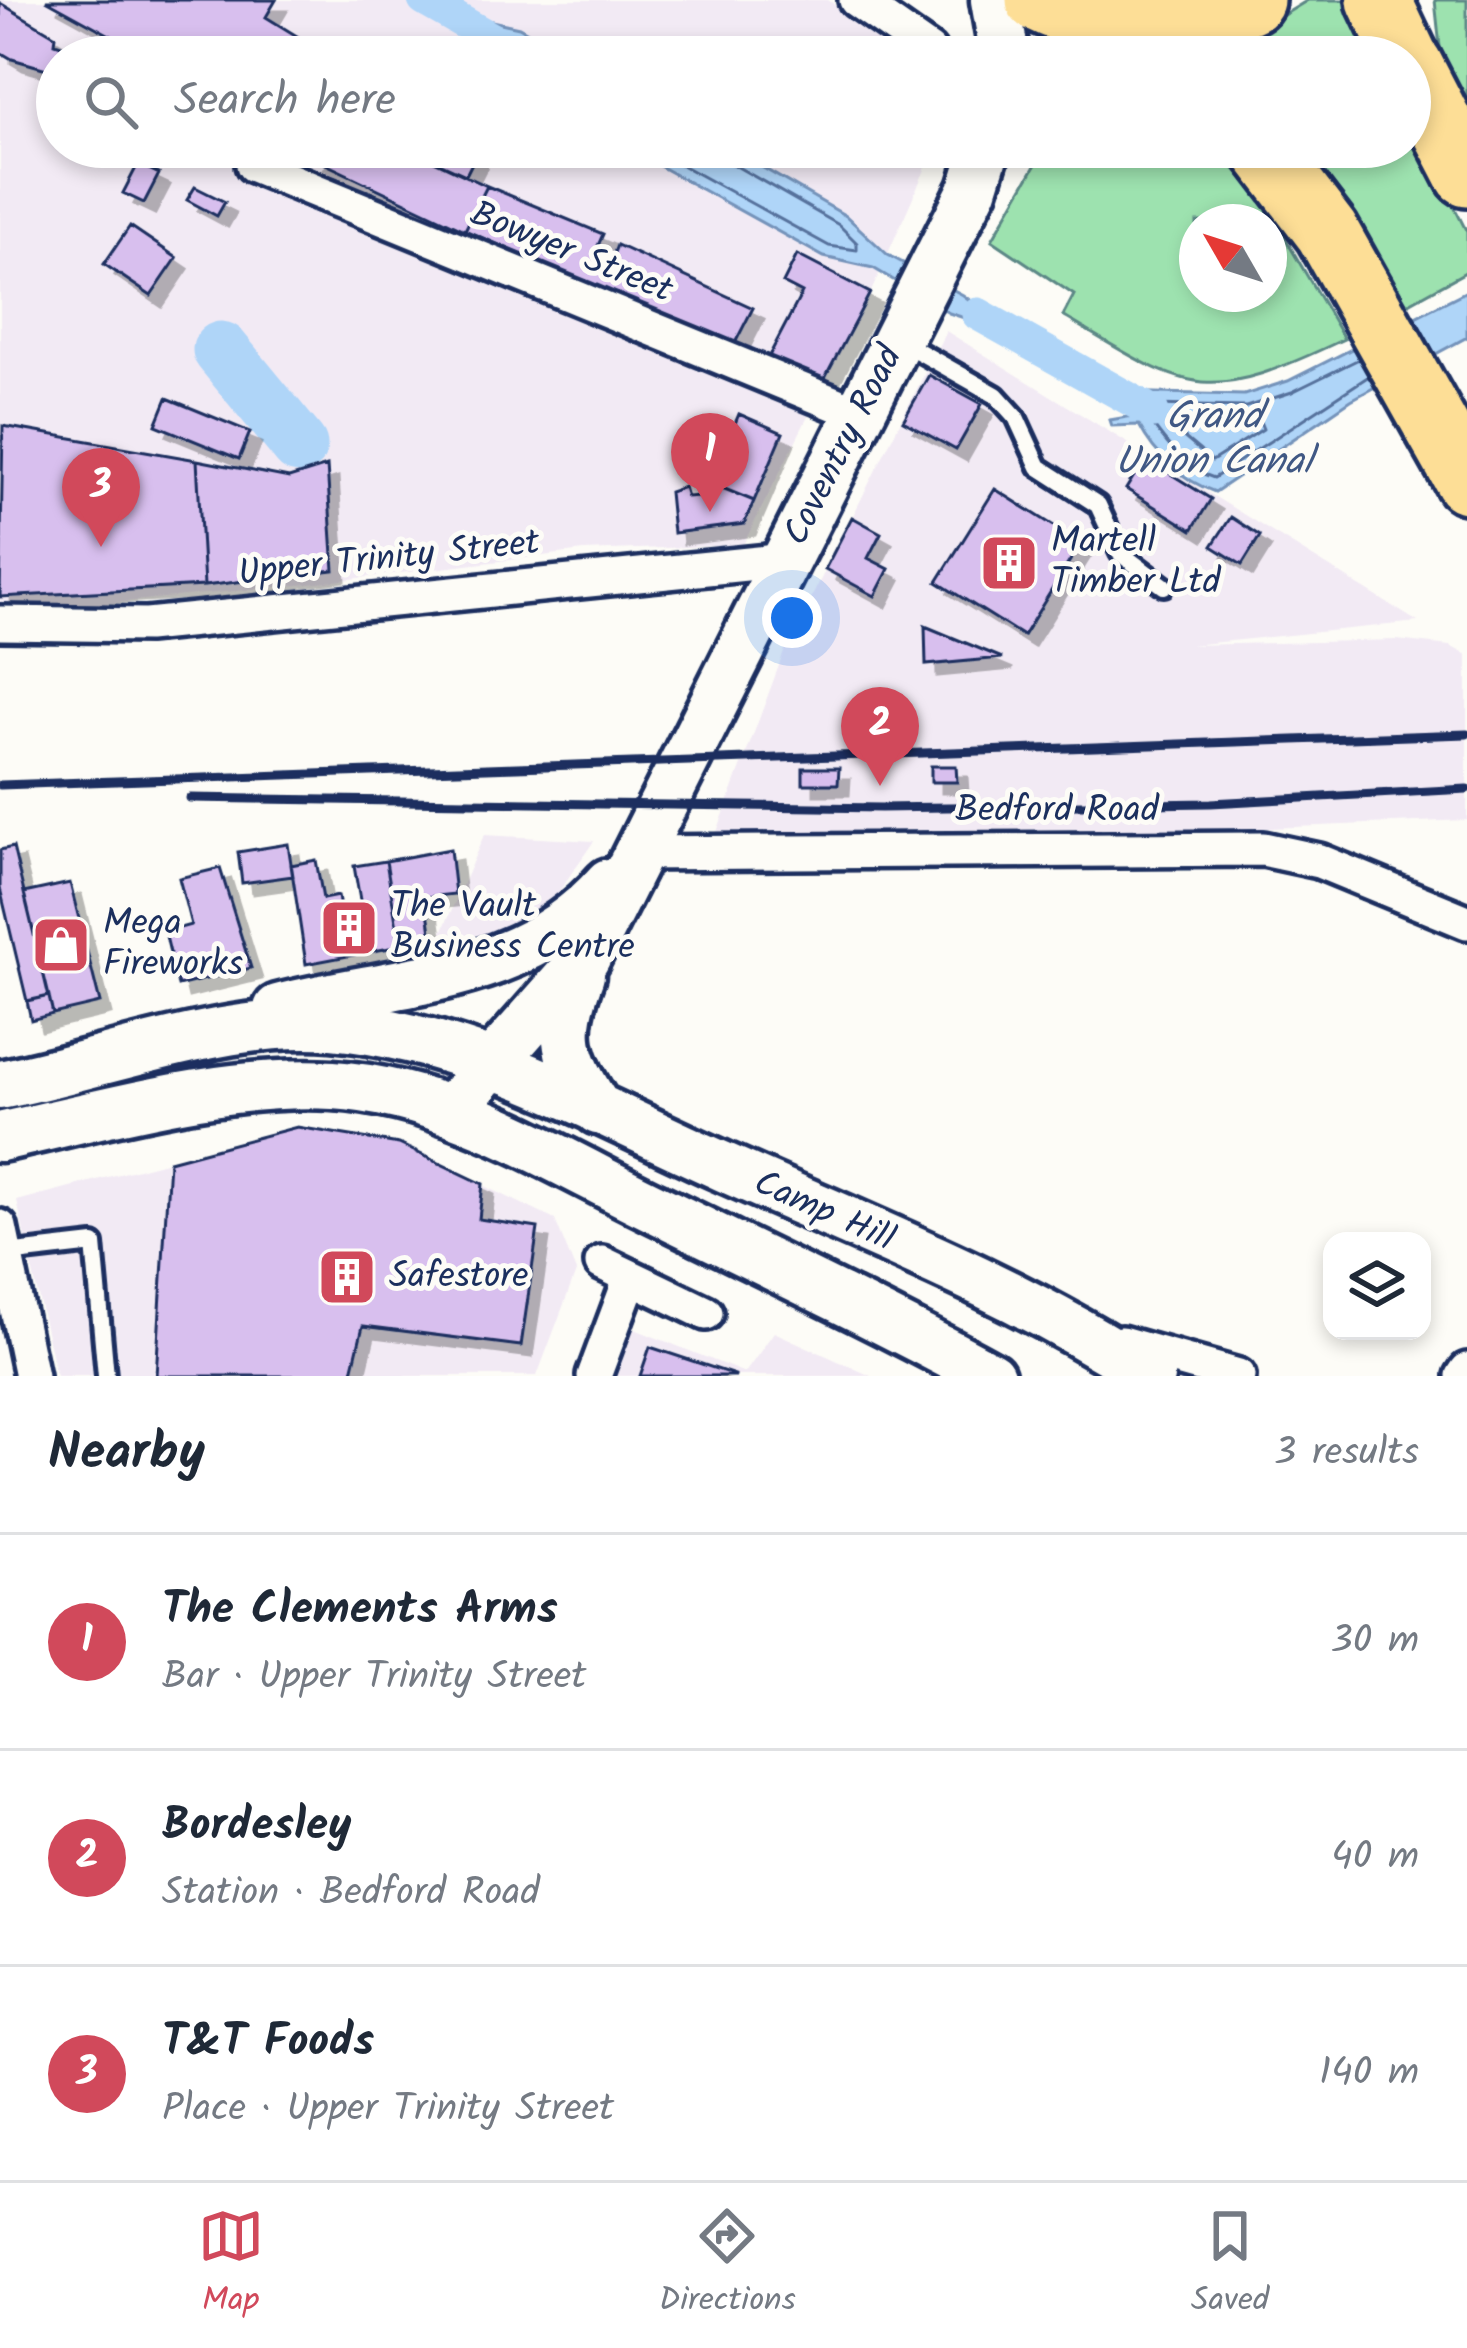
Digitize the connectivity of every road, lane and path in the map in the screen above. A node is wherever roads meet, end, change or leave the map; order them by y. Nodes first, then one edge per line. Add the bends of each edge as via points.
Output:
1 (856, 0) edge
2 (995, 0) edge
3 (1038, 0) edge
4 (1252, 0) edge
5 (1379, 0) edge
6 (908, 36) edge
7 (1001, 36) edge
8 (1126, 36) edge
9 (1157, 36) edge
10 (1396, 36) edge
11 (1431, 104) edge
12 (260, 168) edge
13 (980, 168) edge
14 (1278, 168) edge
15 (1467, 174) edge
16 (903, 330) junction
17 (860, 414) junction
18 (1467, 481) edge
19 (787, 560) junction
20 (1164, 586) dead end
21 (0, 623) edge
22 (634, 853) junction
23 (1467, 922) edge
24 (585, 959) junction
25 (190, 1042) junction
26 (490, 1063) junction
27 (0, 1085) edge
28 (598, 1110) junction
29 (450, 1111) junction
30 (0, 1136) edge
31 (3, 1241) edge
32 (706, 1312) dead end
33 (1085, 1333) junction
34 (31, 1376) edge
35 (106, 1376) edge
36 (594, 1376) edge
37 (990, 1376) edge
38 (1150, 1376) edge
39 (1238, 1376) edge

1 - 6 street
2 - 7 main road
3 - 8 highway
4 - 9 highway
5 - 10 highway
11 - 15 highway
12 - 17 street, Bowyer Street
13 - 16 main road, Coventry Road
14 - 18 highway via 1327,232
16 - 17 main road, Coventry Road
16 - 20 lane via 996,395 1039,466 1099,505 1120,553
17 - 19 main road, Coventry Road
19 - 21 street, Upper Trinity Street via 148,625
19 - 22 main road, Coventry Road
22 - 23 street, Bedford Road via 1263,849 1319,861
22 - 24 main road, Coventry Road
22 - 25 main road via 552,936 513,956 267,1012
24 - 26 main road, Coventry Road
24 - 28 main road, Coventry Road via 563,1034 574,1073
25 - 26 main road, Camp Hill via 328,1025 410,1037
25 - 27 main road
26 - 28 main road, Camp Hill
26 - 29 main road, Coventry Road
28 - 33 main road, Camp Hill
29 - 30 main road, Camp Hill via 398,1094 275,1085
29 - 37 main road, Camp Hill
31 - 34 street
31 - 35 lane via 94,1244
32 - 36 street via 617,1270
33 - 38 main road, Camp Hill
33 - 39 street

